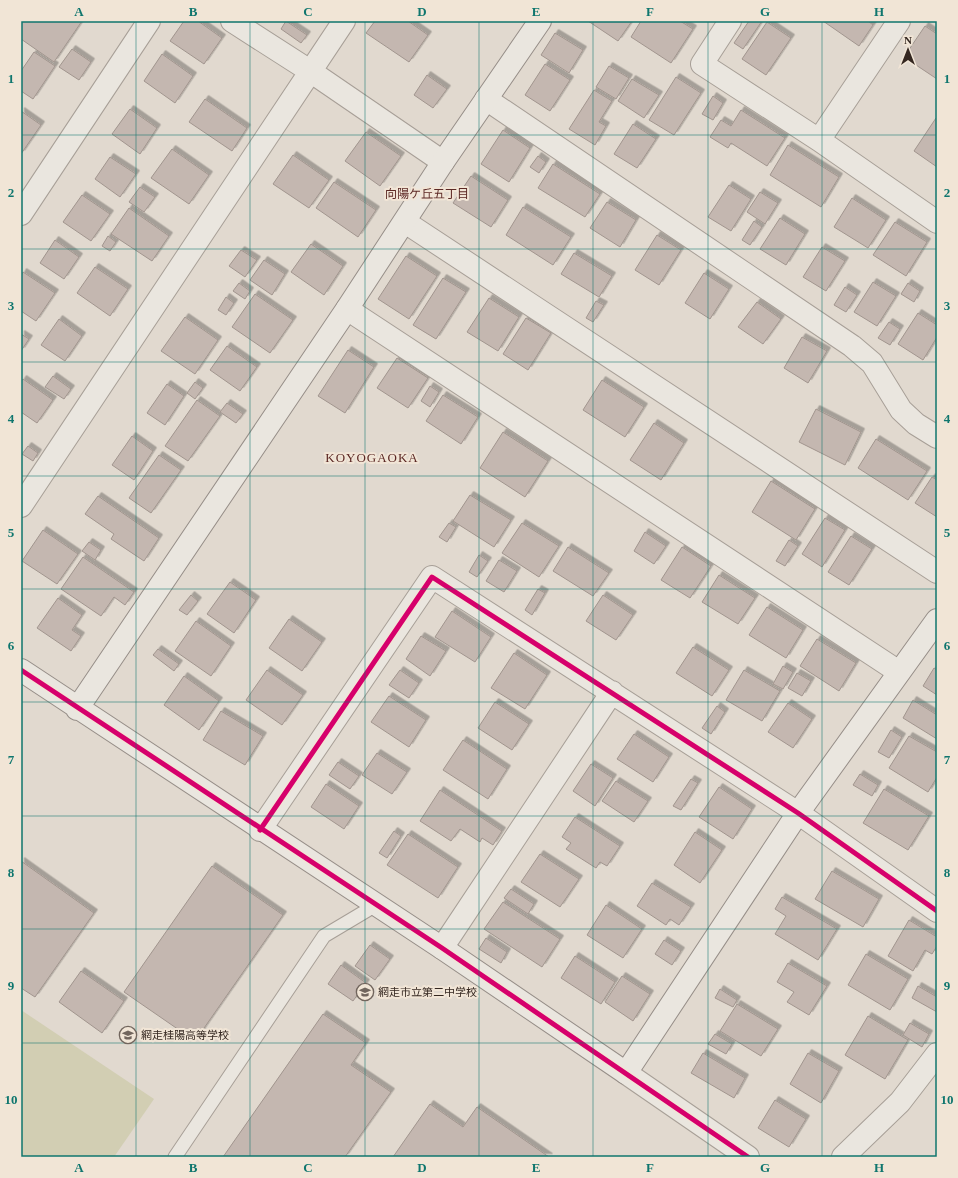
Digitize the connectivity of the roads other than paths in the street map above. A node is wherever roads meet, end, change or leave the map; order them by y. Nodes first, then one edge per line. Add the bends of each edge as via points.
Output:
1 (149, 21) edge
2 (232, 21) edge
3 (344, 21) edge
4 (540, 21) edge
5 (730, 21) edge
6 (899, 21) edge
7 (310, 71) junction
8 (486, 99) junction
9 (820, 140) junction
10 (443, 162) junction
11 (21, 214) edge
12 (405, 222) junction
13 (937, 222) edge
14 (347, 309) junction
15 (937, 437) edge
16 (21, 506) edge
17 (937, 572) edge
18 (937, 620) edge
19 (21, 670) edge
20 (899, 672) junction
21 (612, 692) junction
22 (77, 709) junction
23 (798, 813) junction
24 (260, 830) junction
25 (376, 906) junction
26 (937, 911) edge
27 (442, 948) junction
28 (937, 1054) edge
29 (626, 1073) junction
30 (175, 1157) edge
31 (748, 1157) edge
32 (843, 1157) edge

1 - 11 street
2 - 7 street
3 - 7 street
4 - 8 street
5 - 9 street via 702,64
6 - 9 street
7 - 10 street
7 - 16 street
8 - 10 street
8 - 15 street via 852,346 872,363 901,410 916,424
9 - 13 street
10 - 12 street
12 - 14 street
12 - 17 street
14 - 20 street
14 - 22 street
18 - 20 street
19 - 22 street
20 - 23 street
21 - 23 street
21 - 24 street via 432,577
21 - 27 street
22 - 24 street
23 - 26 street
23 - 29 street
24 - 25 street
25 - 27 street
25 - 30 lane via 324,936
27 - 29 street
28 - 32 street via 900,1102
29 - 31 street

